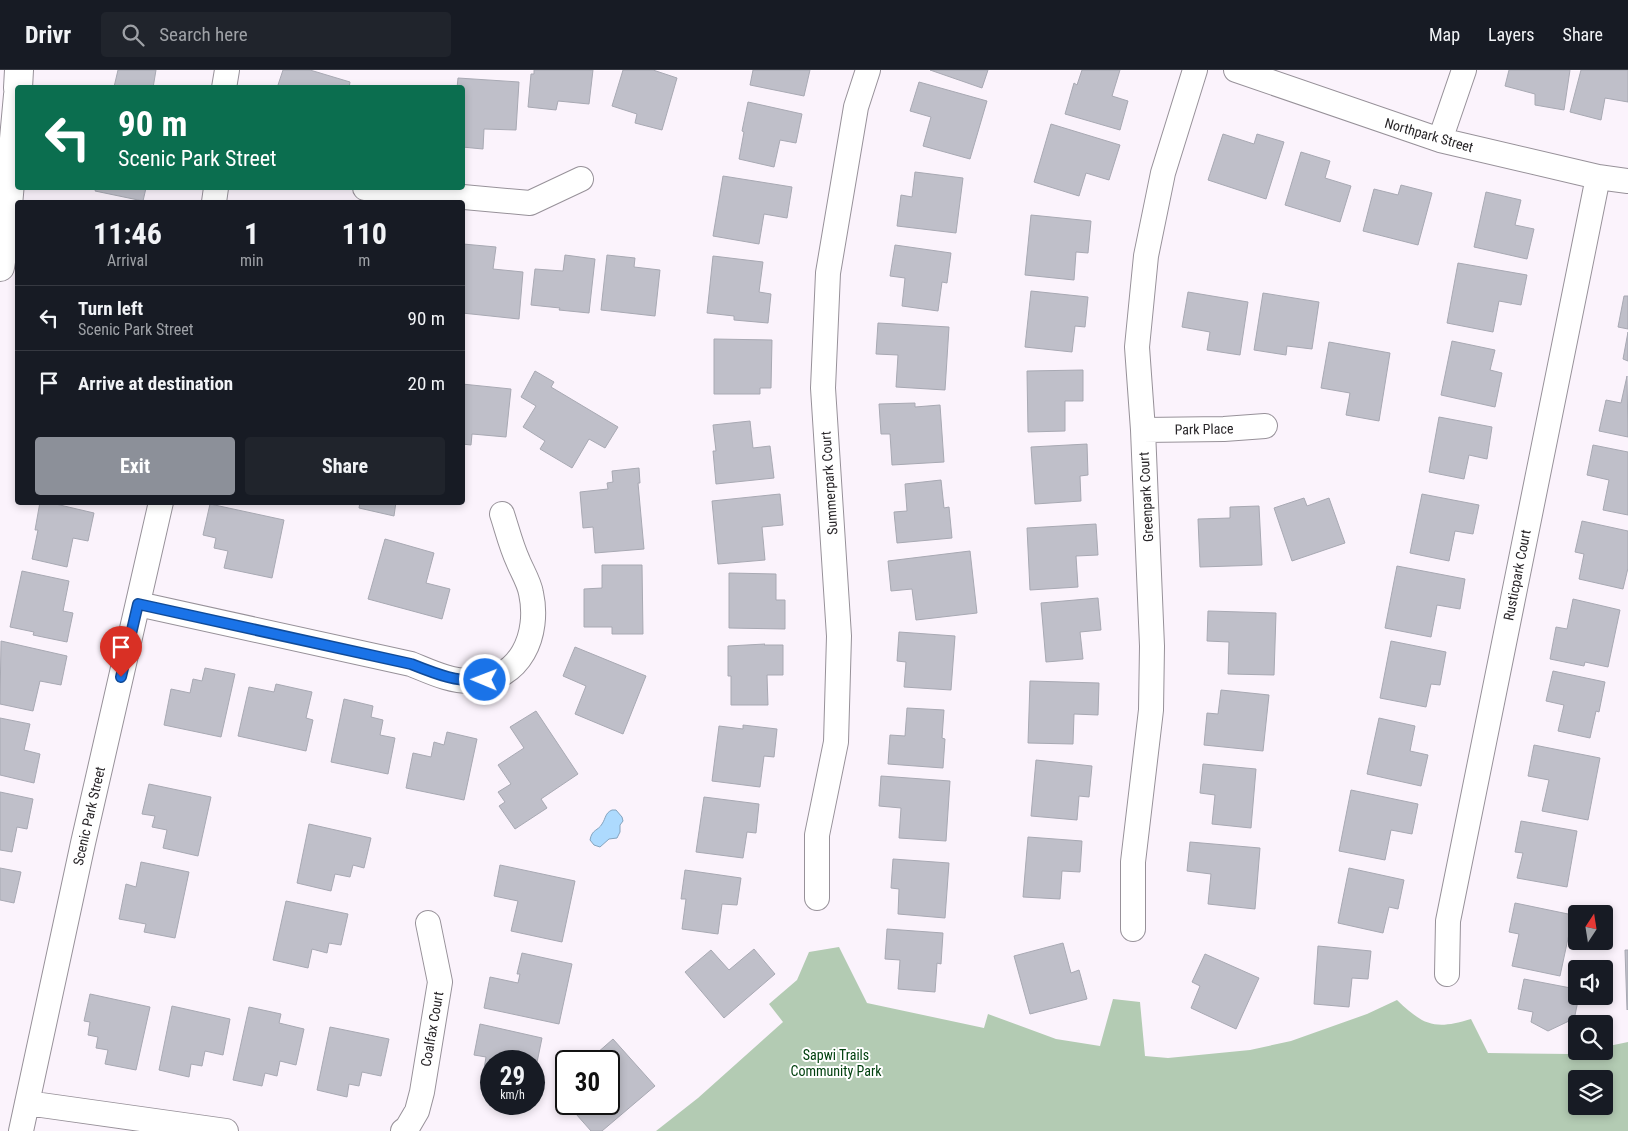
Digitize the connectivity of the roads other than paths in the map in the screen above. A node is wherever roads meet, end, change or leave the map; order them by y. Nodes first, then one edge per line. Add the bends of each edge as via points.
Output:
1 (19, 70) edge
2 (227, 70) edge
3 (868, 70) edge
4 (1195, 70) edge
5 (1236, 70) edge
6 (1464, 70) edge
7 (18, 85) edge
8 (224, 85) edge
9 (15, 128) edge
10 (1440, 140) junction
11 (1598, 177) junction
12 (581, 179) dead end
13 (1628, 181) edge
14 (387, 190) edge
15 (0, 267) edge
16 (1265, 426) dead end
17 (1143, 430) junction
18 (160, 505) edge
19 (502, 514) dead end
20 (138, 604) junction
21 (817, 898) dead end
22 (428, 923) dead end
23 (1133, 930) dead end
24 (1447, 974) dead end
25 (27, 1103) junction
26 (21, 1131) edge
27 (226, 1131) edge
28 (403, 1131) edge

1 - 7 main road
2 - 8 street
3 - 21 street, Summerpark Court via 856,107 828,273 823,388 839,636 836,742 817,835
4 - 17 street, Greenpark Court via 1163,173 1146,256 1137,347
5 - 10 street, Northpark Street
6 - 10 street
9 - 15 main road
10 - 11 street, Northpark Street
11 - 13 street, Northpark Street
11 - 24 street, Rusticpark Court via 1448,921
12 - 14 street via 530,203
16 - 17 street, Park Place
17 - 23 street, Greenpark Court via 1152,656 1151,710 1132,862
18 - 20 street, Scenic Park Street
19 - 20 street via 531,592 533,623 528,646 521,657 507,671 485,680 473,682 441,676 411,664
20 - 25 street, Scenic Park Street via 82,843
22 - 28 street, Coalfax Court via 440,982 422,1092 417,1111
25 - 26 street, Scenic Park Street
25 - 27 street

